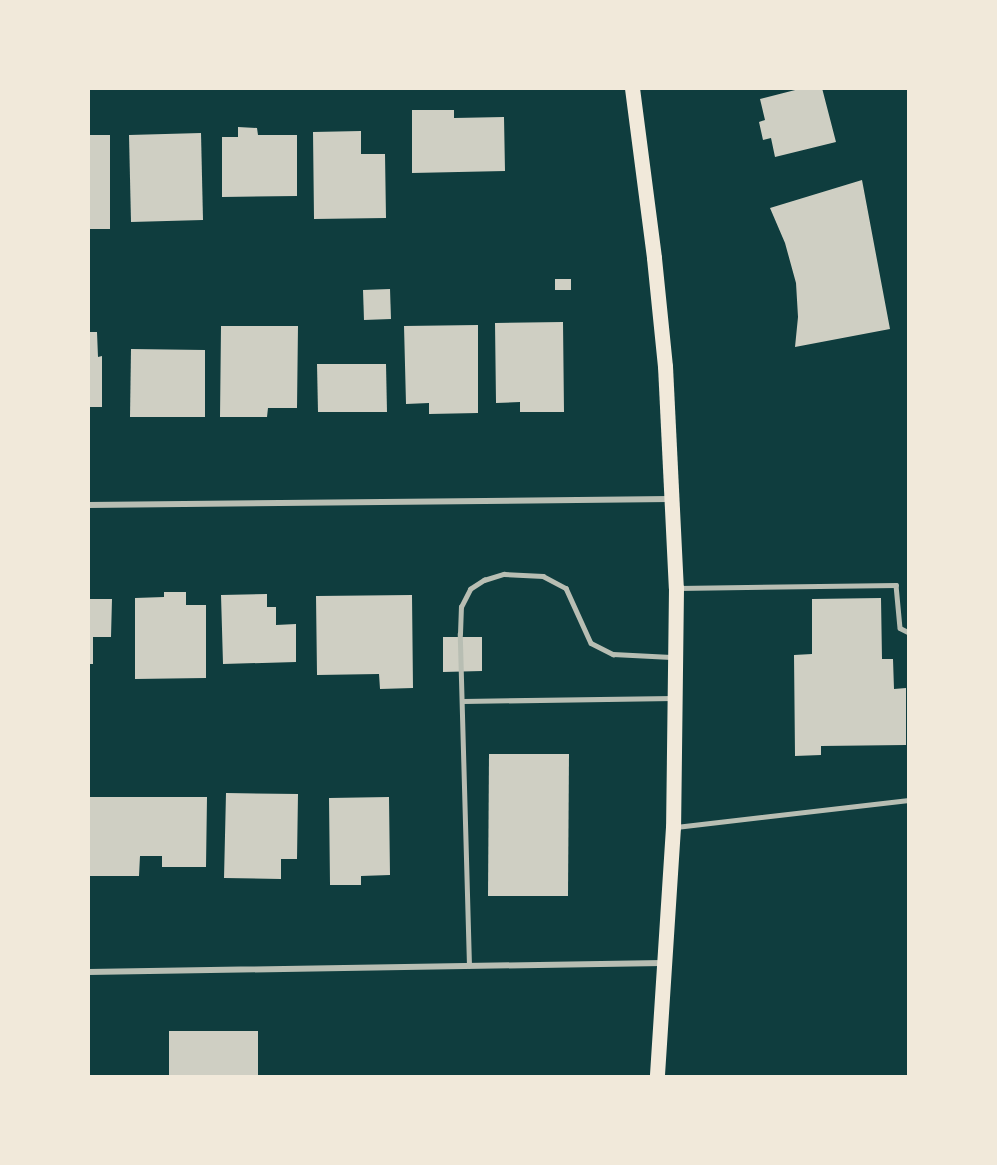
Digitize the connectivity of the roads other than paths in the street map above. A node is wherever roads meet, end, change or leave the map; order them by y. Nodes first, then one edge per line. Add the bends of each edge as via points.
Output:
1 (632, 88) edge
2 (674, 499) junction
3 (88, 505) edge
4 (676, 588) junction
5 (909, 632) edge
6 (677, 657) junction
7 (676, 698) junction
8 (463, 701) junction
9 (909, 800) edge
10 (673, 828) junction
11 (663, 963) junction
12 (469, 966) junction
13 (88, 972) edge
14 (657, 1077) edge

1 - 2 main road via 655,269
2 - 3 street
2 - 4 main road
4 - 5 lane via 896,585 900,628
4 - 6 main road
6 - 7 main road
6 - 8 lane via 613,654 591,643 566,588 543,576 504,574 470,589 461,607
7 - 8 lane
7 - 10 main road
8 - 12 lane
9 - 10 lane
10 - 11 main road
11 - 12 street
11 - 14 main road
12 - 13 street

